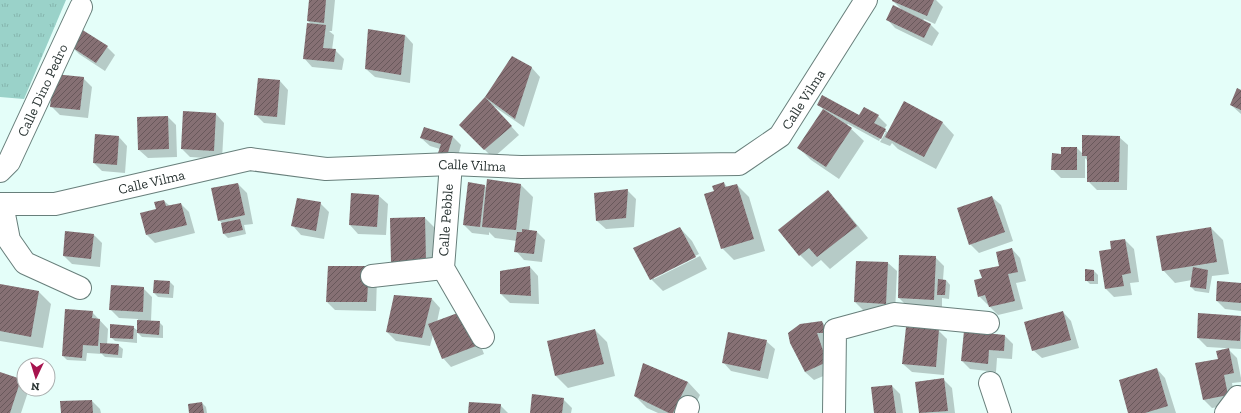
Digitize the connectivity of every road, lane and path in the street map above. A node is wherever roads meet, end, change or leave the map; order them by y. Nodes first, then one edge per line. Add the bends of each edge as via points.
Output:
1 (866, 0) edge
2 (81, 7) dead end
3 (451, 164) junction
4 (0, 171) edge
5 (1, 204) edge
6 (443, 268) junction
7 (372, 276) dead end
8 (80, 288) dead end
9 (988, 323) dead end
10 (483, 337) dead end
11 (990, 383) dead end
12 (834, 413) edge
13 (1000, 413) edge

1 - 3 street, Calle Vilma via 780,136 739,164 521,167
2 - 4 street, Calle Dino Pedro via 9,162
3 - 5 street, Calle Vilma via 326,169 250,159 55,204
3 - 6 street, Calle Pebble
5 - 8 street via 9,240 25,263
6 - 7 street
6 - 10 street, Calle Pebble
9 - 12 street via 894,314 835,330
11 - 13 street

